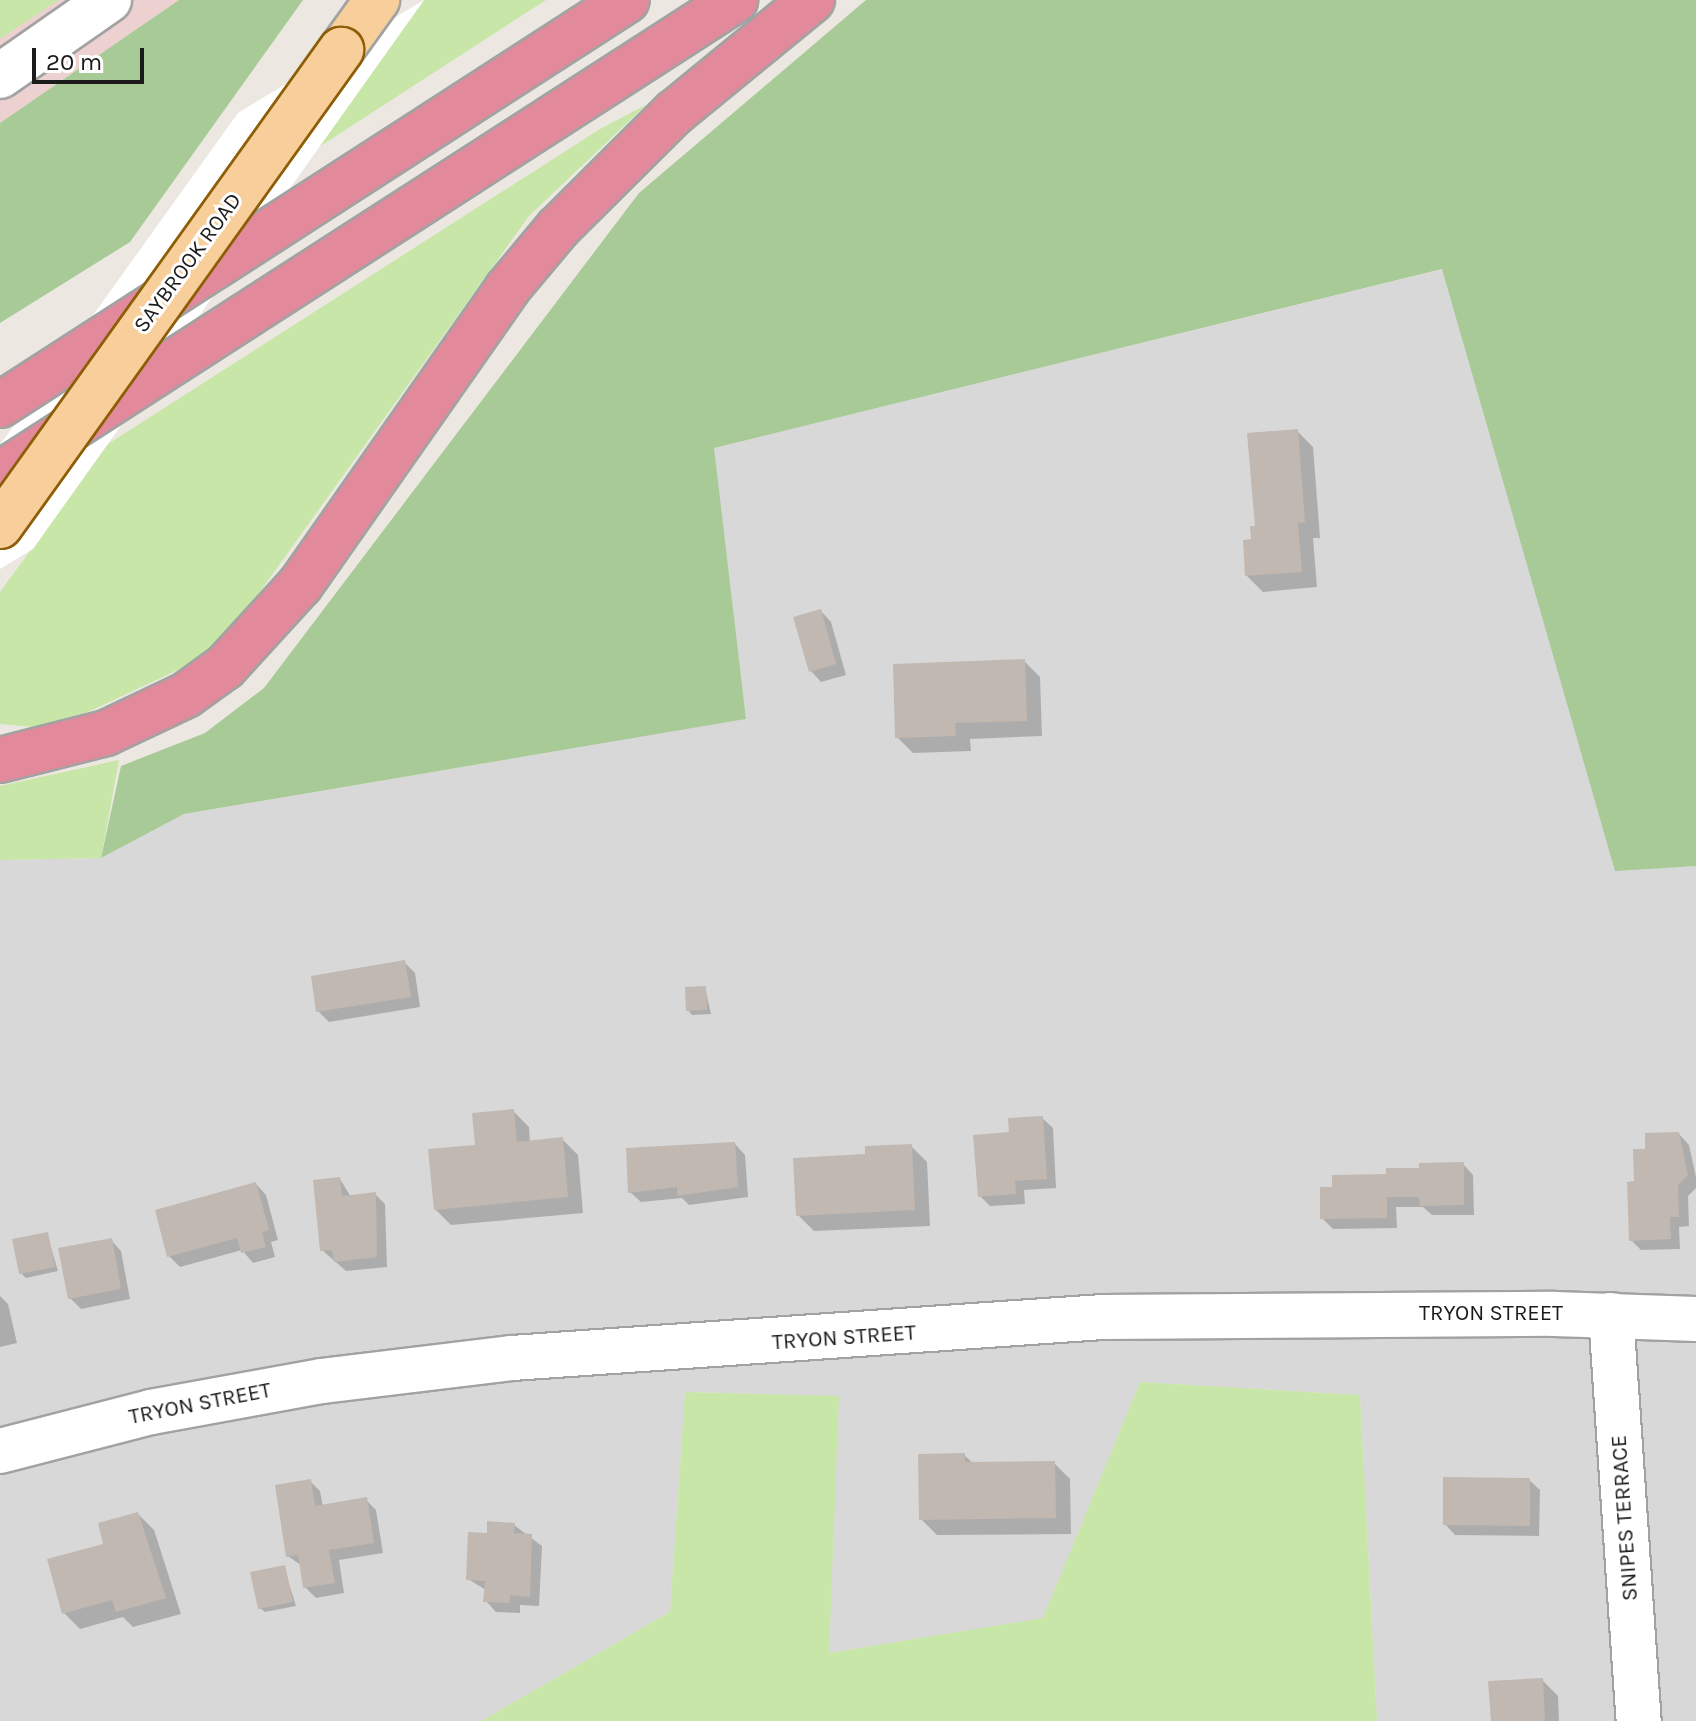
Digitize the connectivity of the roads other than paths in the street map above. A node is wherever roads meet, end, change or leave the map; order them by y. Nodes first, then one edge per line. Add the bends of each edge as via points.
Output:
1 (109, 0) edge
2 (377, 0) edge
3 (627, 0) edge
4 (735, 0) edge
5 (812, 0) edge
6 (0, 76) edge
7 (0, 405) edge
8 (0, 474) edge
9 (0, 526) edge
10 (61, 746) junction
11 (0, 748) edge
12 (0, 760) edge
13 (1611, 1315) junction
14 (1696, 1319) edge
15 (0, 1451) edge
16 (1639, 1721) edge

1 - 6 street
2 - 9 main road, SAYBROOK ROAD, bridge
3 - 7 highway
4 - 8 highway
5 - 10 highway via 675,112 558,228 507,289 265,629 186,695 106,733
10 - 11 highway
10 - 12 highway
13 - 14 street, TRYON STREET
13 - 15 street, TRYON STREET via 1103,1317 512,1358 322,1381 151,1412
13 - 16 street, SNIPES TERRACE

